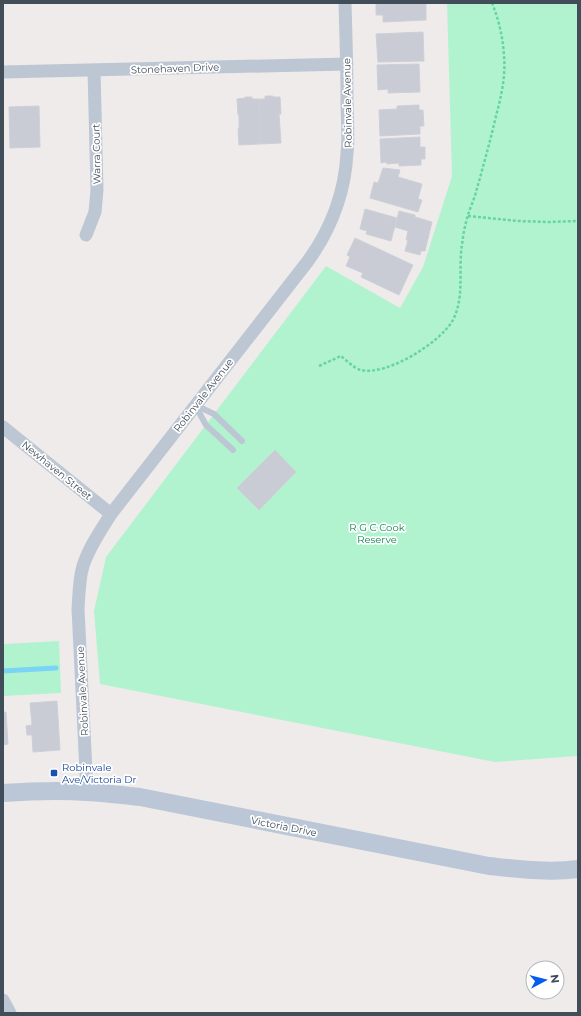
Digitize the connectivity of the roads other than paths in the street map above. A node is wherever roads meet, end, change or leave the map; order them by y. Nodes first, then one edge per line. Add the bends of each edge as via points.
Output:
1 (345, 3) edge
2 (347, 64) junction
3 (94, 70) junction
4 (3, 72) edge
5 (86, 235) dead end
6 (195, 406) junction
7 (3, 426) edge
8 (242, 441) dead end
9 (234, 450) dead end
10 (111, 514) junction
11 (87, 792) junction
12 (3, 793) edge
13 (573, 871) edge
14 (3, 1000) edge
15 (10, 1013) edge

1 - 2 street, Robinvale Avenue
2 - 3 street, Stonehaven Drive
2 - 6 street, Robinvale Avenue via 348,152 342,189 329,226 308,261
3 - 4 street, Stonehaven Drive
3 - 5 street, Warra Court via 97,190 95,212
6 - 8 lane via 214,414
6 - 9 lane via 206,425
6 - 10 street, Robinvale Avenue
7 - 10 street, Newhaven Street
10 - 11 street, Robinvale Avenue via 92,544 83,566 79,588
11 - 12 street, Victoria Drive
11 - 13 street, Victoria Drive via 140,797 489,866
14 - 15 street

